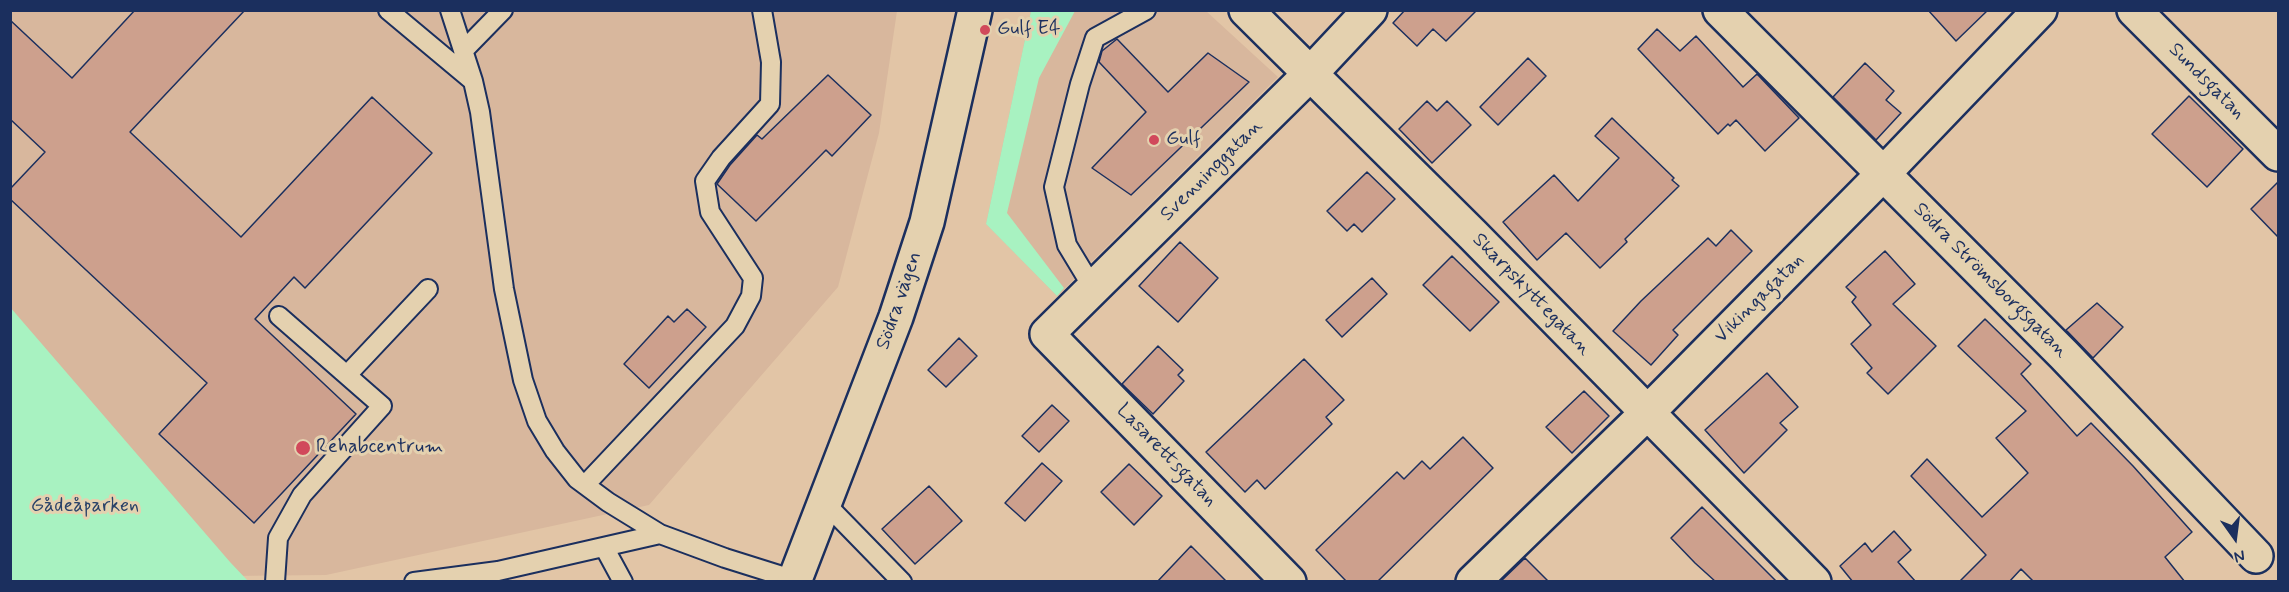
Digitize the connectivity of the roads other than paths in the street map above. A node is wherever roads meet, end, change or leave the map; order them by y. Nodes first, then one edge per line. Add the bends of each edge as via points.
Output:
1 (388, 10) edge
2 (450, 10) edge
3 (502, 10) edge
4 (762, 10) edge
5 (975, 10) edge
6 (1146, 10) edge
7 (1246, 10) edge
8 (1370, 10) edge
9 (1720, 10) edge
10 (2040, 10) edge
11 (2134, 10) edge
12 (463, 51) junction
13 (1310, 74) junction
14 (472, 81) junction
15 (2278, 154) edge
16 (1883, 174) junction
17 (1093, 288) junction
18 (428, 289) dead end
19 (279, 316) dead end
20 (1051, 330) joint
21 (347, 375) junction
22 (1647, 414) junction
23 (585, 485) junction
24 (825, 503) junction
25 (660, 534) junction
26 (604, 547) junction
27 (2256, 556) dead end
28 (794, 581) edge
29 (275, 582) edge
30 (414, 582) edge
31 (623, 582) edge
32 (902, 582) edge
33 (1289, 582) edge
34 (1473, 582) edge
35 (1814, 582) edge

1 - 14 lane
2 - 12 lane
3 - 12 lane
4 - 23 lane via 771,62 770,104 705,181 710,212 753,278 752,296 735,326
5 - 24 main road, Södra vägen via 927,222 896,317
6 - 17 lane via 1095,38 1054,187 1067,245
7 - 13 main road, Skarpskyttegatan
8 - 13 main road, Svenninggatan
9 - 16 main road, Södra Strömsborgsgatan
10 - 16 main road, Vikingagatan
11 - 15 main road, Sundsgatan
12 - 14 lane
13 - 17 main road, Svenninggatan
13 - 22 main road, Skarpskyttegatan
14 - 23 lane via 480,112 504,289 523,380 537,421 555,451
16 - 22 main road, Vikingagatan
16 - 27 main road, Södra Strömsborgsgatan via 2064,355
17 - 20 main road, Svenninggatan
18 - 21 lane
19 - 21 lane
20 - 33 main road, Lasarettsgatan via 1047,334
21 - 29 lane via 382,406 302,495 278,538
22 - 34 main road, Vikingagatan
22 - 35 main road, Skarpskyttegatan
23 - 25 lane
24 - 28 main road, Södra vägen
24 - 32 lane
25 - 26 lane
25 - 28 lane
26 - 30 lane via 498,571
26 - 31 lane

